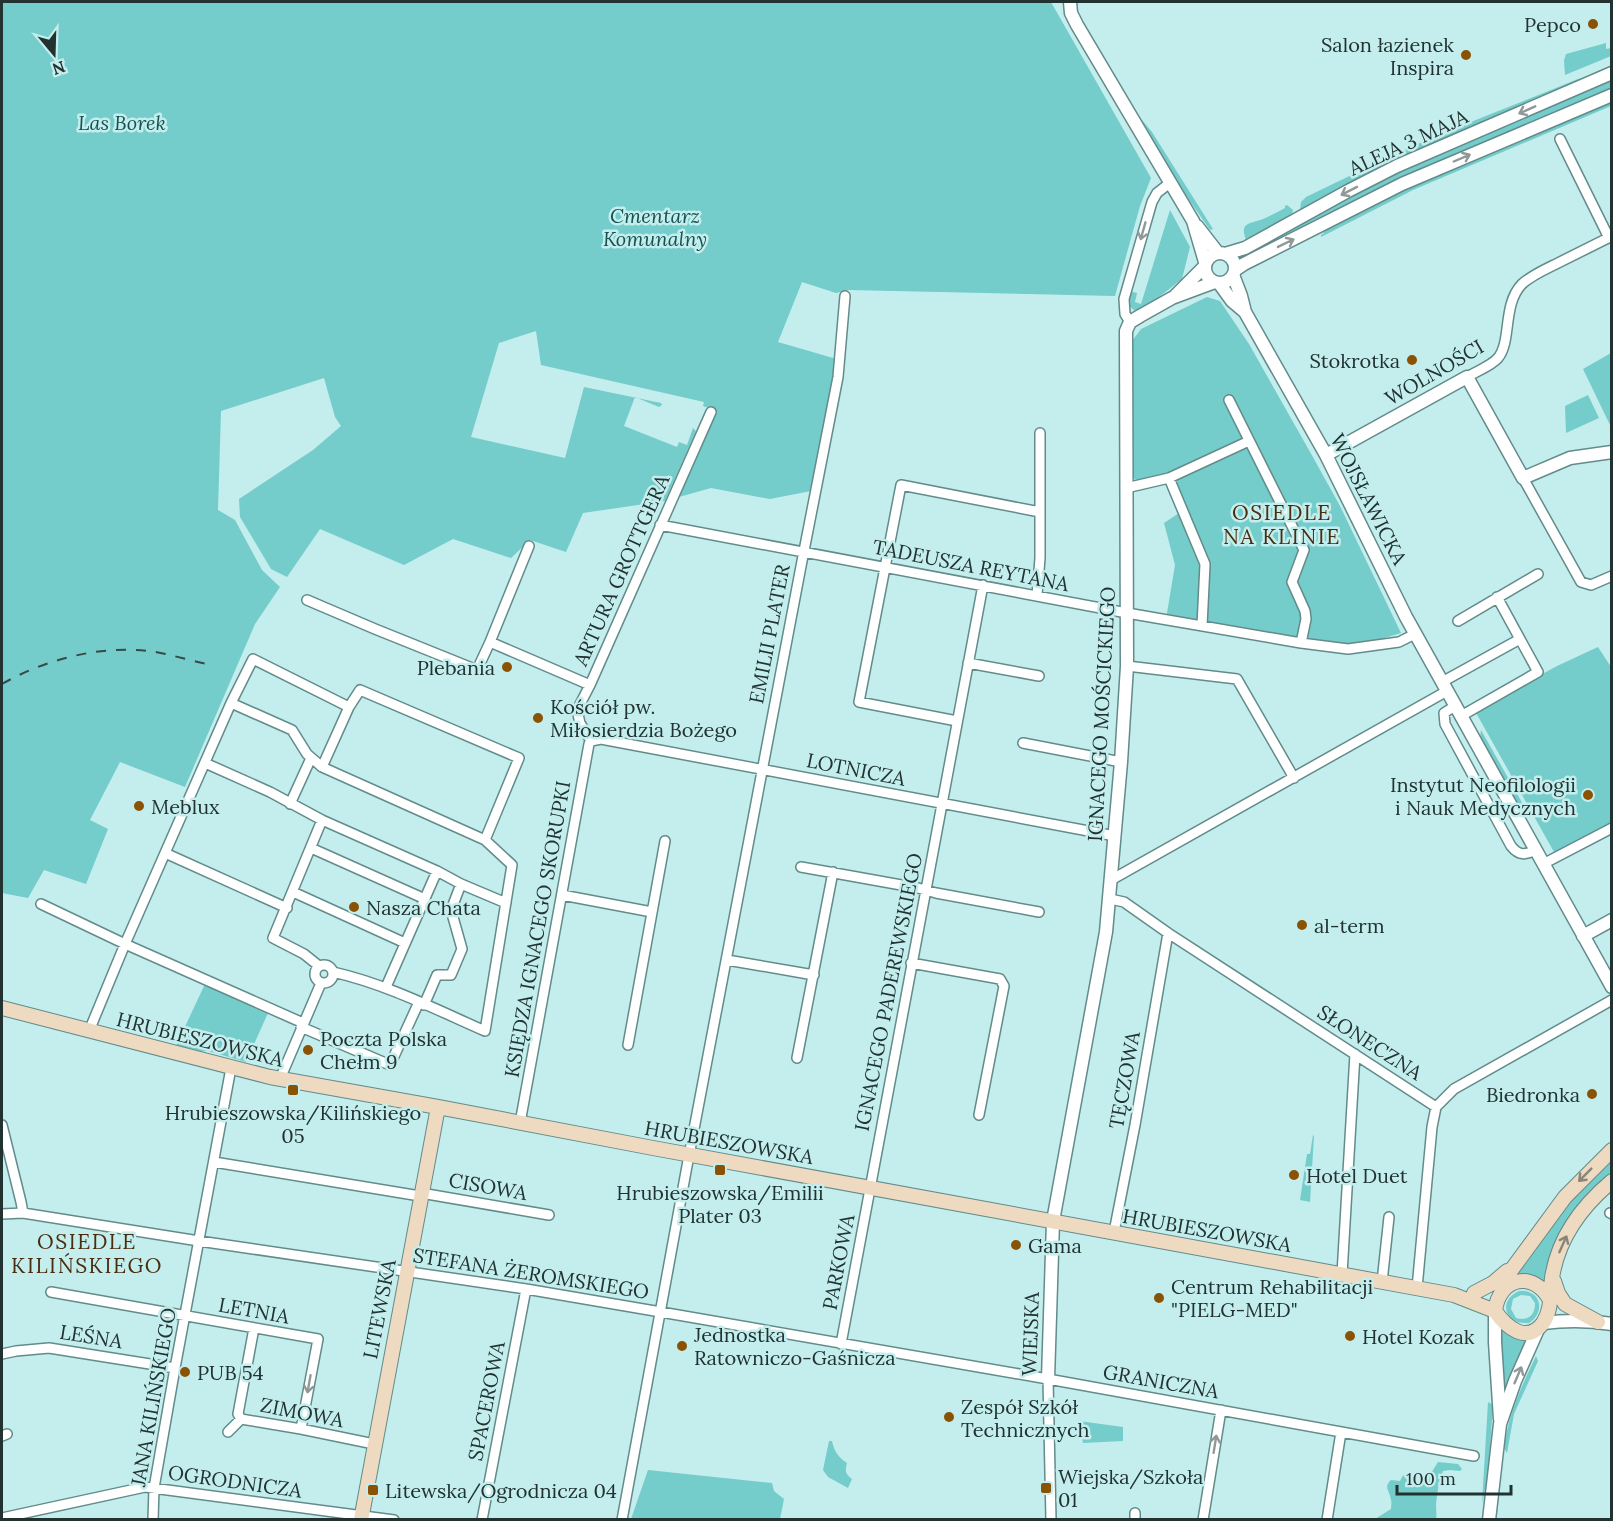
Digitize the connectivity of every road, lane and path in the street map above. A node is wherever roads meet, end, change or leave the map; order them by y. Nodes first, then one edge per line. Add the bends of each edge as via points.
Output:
1 (1068, 2) edge
2 (1611, 73) edge
3 (1611, 95) edge
4 (1560, 139) dead end
5 (1171, 182) junction
6 (1193, 221) junction
7 (1610, 237) edge
8 (1222, 253) junction
9 (1205, 265) junction
10 (1234, 272) junction
11 (1217, 283) junction
12 (845, 296) dead end
13 (1172, 298) junction
14 (1245, 312) junction
15 (1130, 322) junction
16 (1467, 377) junction
17 (1229, 400) dead end
18 (711, 412) dead end
19 (1040, 433) dead end
20 (1249, 441) junction
21 (1611, 452) edge
22 (1326, 455) junction
23 (1169, 478) junction
24 (1523, 478) junction
25 (1126, 488) junction
26 (1040, 512) junction
27 (660, 525) junction
28 (529, 546) dead end
29 (803, 552) junction
30 (884, 567) junction
31 (1538, 574) dead end
32 (1611, 576) edge
33 (983, 585) junction
34 (1037, 595) junction
35 (1497, 597) junction
36 (307, 600) dead end
37 (1127, 613) junction
38 (1458, 621) dead end
39 (1202, 626) junction
40 (1415, 634) junction
41 (1520, 639) junction
42 (490, 642) junction
43 (1301, 643) junction
44 (968, 663) junction
45 (1127, 666) junction
46 (1039, 676) dead end
47 (590, 685) junction
48 (1444, 686) junction
49 (231, 703) junction
50 (349, 707) junction
51 (1458, 711) junction
52 (957, 721) junction
53 (591, 741) junction
54 (1023, 743) dead end
55 (311, 758) junction
56 (1121, 762) junction
57 (205, 763) junction
58 (322, 767) junction
59 (762, 769) junction
60 (1294, 778) junction
61 (942, 803) junction
62 (290, 804) junction
63 (322, 820) junction
64 (1611, 828) edge
65 (1115, 836) junction
66 (485, 840) junction
67 (665, 841) dead end
68 (311, 848) junction
69 (1536, 850) junction
70 (165, 854) junction
71 (1543, 864) junction
72 (801, 867) dead end
73 (437, 871) junction
74 (833, 872) junction
75 (1111, 880) junction
76 (461, 884) junction
77 (925, 890) junction
78 (293, 892) junction
79 (562, 895) junction
80 (425, 899) junction
81 (1110, 899) junction
82 (506, 903) junction
83 (40, 904) dead end
84 (287, 908) junction
85 (652, 912) junction
86 (1039, 912) dead end
87 (1611, 920) edge
88 (1168, 933) junction
89 (1583, 936) junction
90 (405, 943) junction
91 (125, 944) junction
92 (727, 960) junction
93 (911, 963) junction
94 (319, 966) junction
95 (333, 972) junction
96 (814, 975) junction
97 (1610, 980) edge
98 (321, 983) junction
99 (386, 987) junction
100 (1611, 999) edge
101 (421, 1004) junction
102 (2, 1009) edge
103 (302, 1025) junction
104 (89, 1030) junction
105 (628, 1045) dead end
106 (1355, 1054) junction
107 (798, 1058) dead end
108 (231, 1068) junction
109 (280, 1079) junction
110 (438, 1107) junction
111 (1436, 1107) junction
112 (979, 1115) dead end
113 (520, 1123) junction
114 (2, 1125) edge
115 (1611, 1150) edge
116 (689, 1155) junction
117 (214, 1162) junction
118 (1611, 1181) edge
119 (870, 1187) junction
120 (421, 1194) junction
121 (23, 1213) junction
122 (2, 1214) edge
123 (549, 1215) dead end
124 (1389, 1217) dead end
125 (1053, 1221) junction
126 (1114, 1232) junction
127 (200, 1241) junction
128 (1515, 1266) junction
129 (406, 1272) junction
130 (1342, 1274) junction
131 (1552, 1276) junction
132 (1382, 1282) junction
133 (1418, 1288) junction
134 (526, 1289) junction
135 (1501, 1291) junction
136 (51, 1292) dead end
137 (1474, 1293) junction
138 (1457, 1296) junction
139 (1550, 1302) junction
140 (660, 1311) junction
141 (1495, 1311) junction
142 (185, 1316) junction
143 (1605, 1323) edge
144 (1541, 1325) junction
145 (1494, 1327) junction
146 (255, 1328) junction
147 (841, 1344) junction
148 (2, 1354) edge
149 (174, 1368) junction
150 (1048, 1379) junction
151 (1221, 1410) junction
152 (241, 1419) junction
153 (1500, 1424) junction
154 (301, 1429) junction
155 (228, 1432) dead end
156 (1341, 1432) junction
157 (374, 1444) junction
158 (1474, 1456) dead end
159 (154, 1488) junction
160 (361, 1517) edge
161 (2, 1518) edge
162 (153, 1520) edge
163 (394, 1520) edge
164 (482, 1520) edge
165 (622, 1520) edge
166 (1051, 1520) edge
167 (1203, 1520) edge
168 (1327, 1520) edge
169 (1489, 1520) edge

1 - 5 street via 1077,25
2 -> 8 street, ALEJA 3 MAJA via 1397,166 1245,248
10 -> 3 street, ALEJA 3 MAJA via 1402,184
4 - 7 street
5 - 6 street
5 -> 15 street, IGNACEGO MOŚCICKIEGO via 1156,192 1152,202 1125,296 1125,314
6 - 8 street
6 - 9 street
7 - 16 street, WOLNOŚCI via 1522,284 1509,311 1500,356
8 - 9 street via 1208,258
8 - 10 street via 1233,260
9 - 11 street via 1207,276
9 - 13 street
10 - 11 street via 1230,279
10 - 14 street, WOJSŁAWICKA
11 - 13 street
11 - 14 street, WOJSŁAWICKA
12 - 29 street, EMILII PLATER via 838,377
13 - 15 street
14 - 22 street, WOJSŁAWICKA
15 - 25 street, IGNACEGO MOŚCICKIEGO via 1125,338
16 - 22 street, WOLNOŚCI
16 - 24 street
17 - 20 street
18 - 27 street, ARTURA GROTTGERA
19 - 26 street
20 - 23 street
20 - 43 street via 1304,550 1292,582 1305,611
21 - 24 street via 1570,458
22 - 40 street, WOJSŁAWICKA
23 - 25 street
23 - 39 street via 1205,564
24 - 32 street via 1581,582 1591,585
25 - 37 street, IGNACEGO MOŚCICKIEGO
26 - 30 street via 901,485
26 - 34 street
27 - 29 street, TADEUSZA REYTANA
27 - 47 street, ARTURA GROTTGERA
28 - 42 street
29 - 30 street, TADEUSZA REYTANA
29 - 59 street, EMILII PLATER
30 - 33 street, TADEUSZA REYTANA
30 - 52 street via 859,702
31 - 35 street
33 - 34 street, TADEUSZA REYTANA
33 - 44 street, IGNACEGO PADEREWSKIEGO
34 - 37 street, TADEUSZA REYTANA
35 - 38 street
35 - 41 street
36 - 42 street via 477,670
37 - 39 street, TADEUSZA REYTANA
37 - 45 street, IGNACEGO MOŚCICKIEGO
39 - 43 street, TADEUSZA REYTANA
40 - 43 street, TADEUSZA REYTANA via 1399,642 1348,649
40 - 48 street, WOJSŁAWICKA
41 - 48 street
41 - 51 street via 1538,672
42 - 47 street
44 - 46 street
44 - 52 street, IGNACEGO PADEREWSKIEGO
45 - 56 street, IGNACEGO MOŚCICKIEGO
45 - 60 street via 1237,679
47 - 53 street, ARTURA GROTTGERA via 577,710
48 - 51 street, WOJSŁAWICKA
48 - 60 street
49 - 50 street via 253,659
49 - 55 street via 292,730
49 - 57 street
50 - 58 street
50 - 66 street via 360,690 519,758
51 - 69 street, WOJSŁAWICKA
51 - 69 street via 1444,713 1444,724 1511,846 1524,855
52 - 61 street, IGNACEGO PADEREWSKIEGO
53 - 59 street, LOTNICZA via 601,739
53 - 79 street, KSIĘDZA IGNACEGO SKORUPKI
54 - 56 street
55 - 58 street
55 - 62 street
56 - 65 street, IGNACEGO MOŚCICKIEGO
57 - 62 street
57 - 70 street
58 - 66 street
59 - 61 street, LOTNICZA
59 - 92 street, EMILII PLATER
60 - 75 street
61 - 65 street, LOTNICZA
61 - 77 street, IGNACEGO PADEREWSKIEGO
62 - 63 street
63 - 68 street
63 - 73 street
64 - 71 street
65 - 75 street, IGNACEGO MOŚCICKIEGO
66 - 82 street via 512,865
67 - 85 street
68 - 78 street
68 - 80 street
69 - 71 street, WOJSŁAWICKA
70 - 84 street
70 - 91 street
71 - 89 street, WOJSŁAWICKA
72 - 74 street
73 - 76 street
73 - 80 street
74 - 77 street
74 - 96 street
75 - 81 street, IGNACEGO MOŚCICKIEGO
76 - 82 street
76 - 101 street via 451,910 462,949 451,975 437,975
77 - 86 street
77 - 93 street, IGNACEGO PADEREWSKIEGO
78 - 84 street
78 - 90 street
79 - 85 street
79 - 113 street, KSIĘDZA IGNACEGO SKORUPKI
80 - 90 street
81 - 88 street, SŁONECZNA via 1124,902
81 - 125 street, IGNACEGO MOŚCICKIEGO
82 - 101 street via 485,1031
83 - 91 street
84 - 94 street via 273,938
85 - 105 street
87 - 89 street
88 - 106 street, SŁONECZNA
88 - 126 street, TĘCZOWA
89 - 97 street, WOJSŁAWICKA
90 - 99 street
91 - 103 street
91 - 104 street
92 - 96 street
92 - 116 street, EMILII PLATER
93 - 112 street via 1000,979 1004,986
93 - 119 street, IGNACEGO PADEREWSKIEGO
94 - 95 street via 327,965
94 - 98 street via 315,975
95 - 98 street via 331,981
95 - 99 street
96 - 107 street
98 - 103 street
99 - 101 street
100 - 111 street via 1454,1089
101 - 103 street via 390,1065
102 - 104 main road, HRUBIESZOWSKA
103 - 109 street
104 - 108 main road, HRUBIESZOWSKA
106 - 111 street, SŁONECZNA
106 - 130 street
108 - 109 main road, HRUBIESZOWSKA
108 - 117 street, JANA KILIŃSKIEGO
109 - 110 main road, HRUBIESZOWSKA
110 - 113 main road, HRUBIESZOWSKA
110 - 120 main road, LITEWSKA
111 - 133 street
113 - 116 main road, HRUBIESZOWSKA
114 - 121 street
115 -> 128 main road via 1565,1197
116 - 119 main road, HRUBIESZOWSKA
116 - 140 street, EMILII PLATER
117 - 120 street, CISOWA
117 - 127 street, JANA KILIŃSKIEGO
131 -> 118 main road via 1561,1245 1576,1218
119 - 125 main road, HRUBIESZOWSKA
119 - 147 street, PARKOWA
120 - 123 street, CISOWA
120 - 129 main road, LITEWSKA
121 - 122 street, STEFANA ŻEROMSKIEGO
121 - 127 street, STEFANA ŻEROMSKIEGO
124 - 132 street
125 - 126 main road, HRUBIESZOWSKA
125 - 150 street, WIEJSKA
126 - 130 main road, HRUBIESZOWSKA
127 - 129 street, STEFANA ŻEROMSKIEGO
127 - 142 street, JANA KILIŃSKIEGO
128 - 135 main road
128 - 137 main road
129 - 134 street, STEFANA ŻEROMSKIEGO
129 - 157 main road, LITEWSKA
130 - 132 main road, HRUBIESZOWSKA
131 - 139 main road
131 - 143 main road via 1565,1304
132 - 133 main road, HRUBIESZOWSKA
133 - 138 main road, HRUBIESZOWSKA
134 - 140 street, STEFANA ŻEROMSKIEGO
134 - 164 street, SPACEROWA
135 - 137 main road
135 - 139 main road via 1526,1281 1541,1288
135 - 141 main road
136 - 142 street, LETNIA
137 - 138 main road
138 - 141 main road
138 - 145 street via 1479,1310
139 - 143 street
139 - 144 main road
140 - 147 street, STEFANA ŻEROMSKIEGO
140 - 165 street, EMILII PLATER
141 - 144 main road via 1515,1331 1526,1333
141 - 145 street
142 - 146 street, LETNIA
142 - 149 street, JANA KILIŃSKIEGO
143 - 144 street via 1565,1320
153 -> 144 street
145 - 153 street
146 - 152 street via 238,1414
146 -> 154 street, LETNIA via 318,1339
147 - 150 street, GRANICZNA
148 - 149 street, LEŚNA via 49,1348
149 - 159 street, JANA KILIŃSKIEGO
150 - 151 street, GRANICZNA
150 - 166 street, WIEJSKA
151 - 156 street, GRANICZNA
167 -> 151 street
152 - 154 street, ZIMOWA
152 - 155 street, ZIMOWA
153 - 169 street
154 - 157 street, ZIMOWA
156 - 158 street, GRANICZNA
156 - 168 street
157 - 160 main road, LITEWSKA
159 - 160 street, OGRODNICZA
159 - 161 street, OGRODNICZA
159 - 162 street, JANA KILIŃSKIEGO
160 - 163 street, OGRODNICZA

